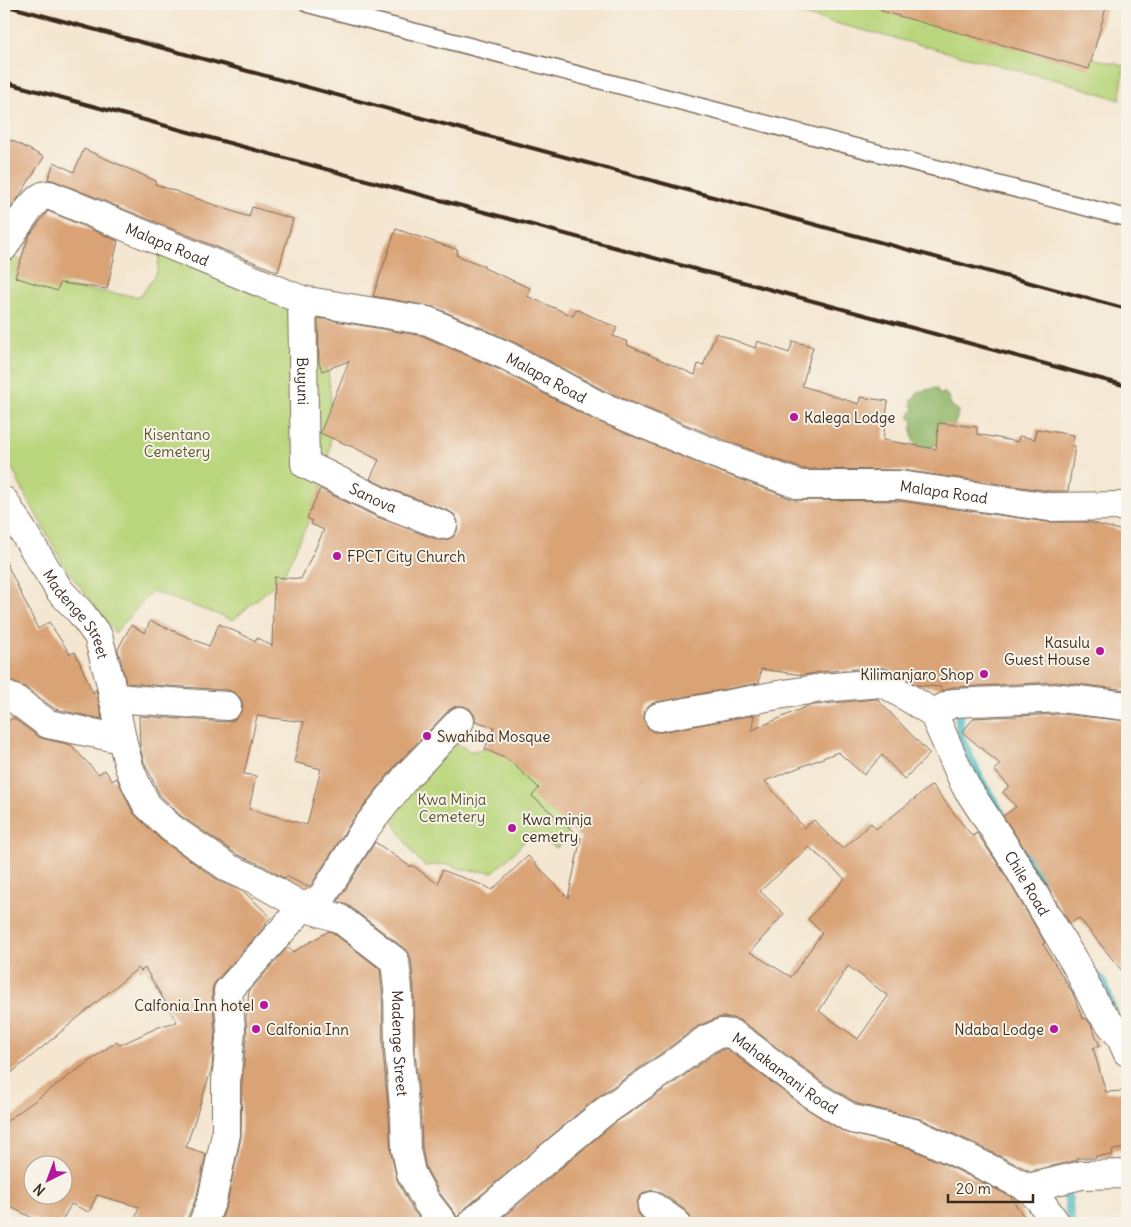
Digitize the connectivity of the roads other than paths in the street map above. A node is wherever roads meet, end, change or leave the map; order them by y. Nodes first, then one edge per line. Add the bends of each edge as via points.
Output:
1 (308, 4) edge
2 (1127, 218) edge
3 (4, 247) edge
4 (302, 300) junction
5 (305, 464) joint
6 (4, 501) edge
7 (1127, 506) edge
8 (443, 525) dead end
9 (4, 695) edge
10 (113, 698) junction
11 (227, 706) dead end
12 (1127, 706) edge
13 (933, 713) junction
14 (659, 717) dead end
15 (460, 721) dead end
16 (122, 739) junction
17 (303, 908) junction
18 (1127, 1052) edge
19 (1127, 1174) edge
20 (1028, 1188) junction
21 (652, 1206) dead end
22 (203, 1223) edge
23 (443, 1223) edge
24 (472, 1223) edge
25 (676, 1223) edge
26 (1056, 1223) edge

1 - 2 lane
3 - 4 street, Malapa Road via 35,203 42,196 49,195
4 - 5 street, Buyuni
4 - 7 street, Malapa Road via 428,321 507,356 598,405 713,454 800,485 900,485 1049,507
5 - 8 street, Sanova via 384,503
6 - 10 street, Madenge Street via 60,591 98,636
9 - 16 street via 48,724
10 - 11 street
10 - 16 street, Madenge Street
12 - 13 street via 1061,698 953,703
13 - 14 street via 880,683 786,693
13 - 18 street, Chile Road via 965,785 1015,862 1097,1007 1120,1036
15 - 17 street via 407,776 365,829 324,896
16 - 17 street, Madenge Street via 129,767 147,805 171,828 230,869
17 - 22 street via 228,991 231,1030 226,1134 212,1200
17 - 23 street, Madenge Street via 339,918 395,961 410,1173
19 - 20 street via 1082,1175
20 - 24 street, Mahakamani Road via 914,1133 852,1119 813,1095 732,1034 721,1033 707,1039 604,1112
20 - 26 street, Mahakamani Road
21 - 25 street

